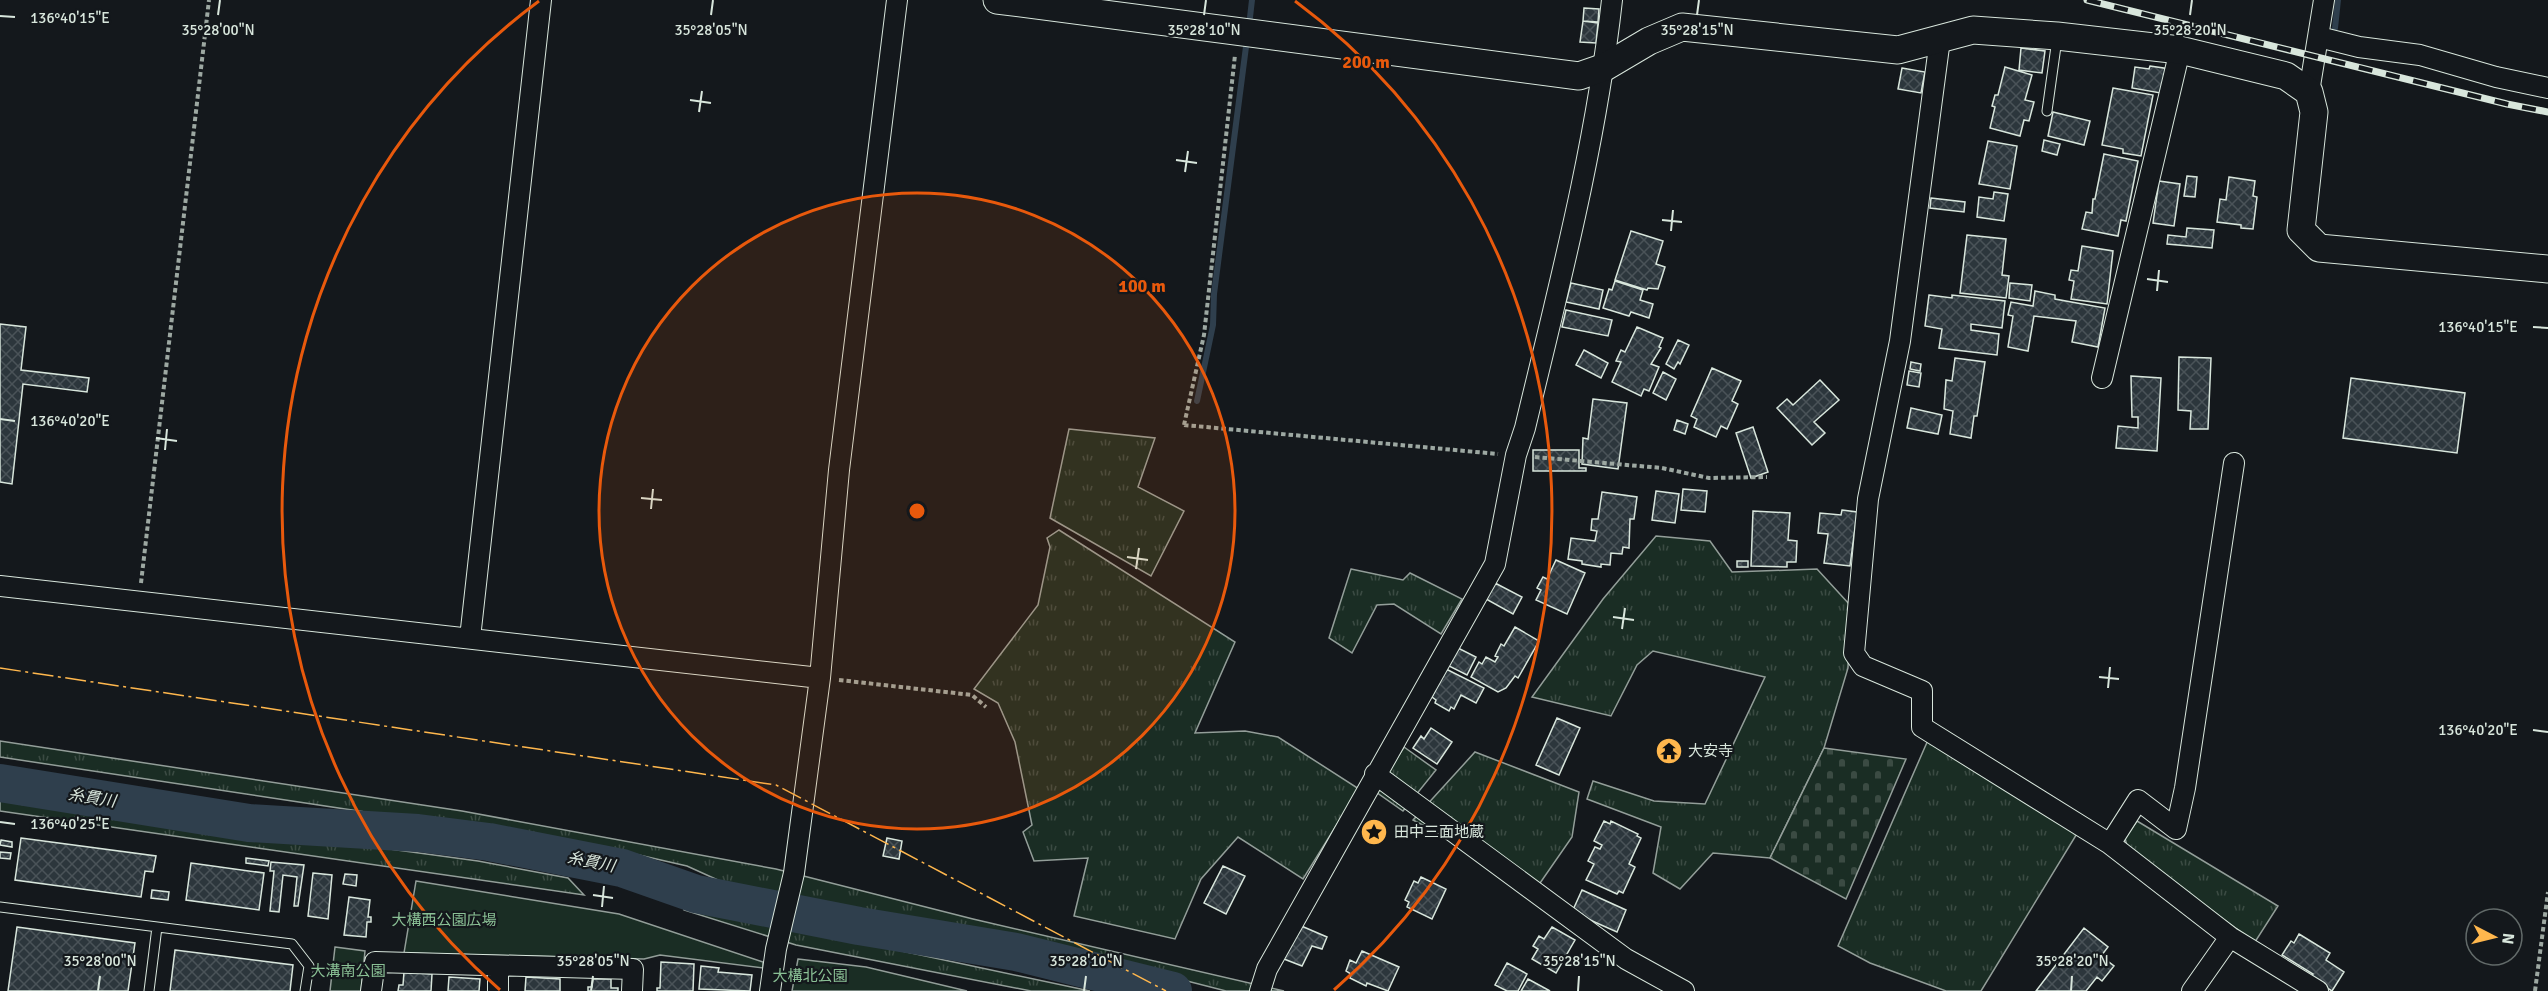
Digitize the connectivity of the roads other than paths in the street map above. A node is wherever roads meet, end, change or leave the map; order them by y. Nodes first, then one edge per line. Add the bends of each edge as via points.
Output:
1 (541, 0) edge
2 (897, 0) edge
3 (997, 0) edge
4 (1612, 0) edge
5 (2324, 0) edge
6 (2057, 36) junction
7 (2319, 37) junction
8 (1940, 39) junction
9 (2180, 50) junction
10 (1605, 67) junction
11 (2548, 88) edge
12 (2309, 92) junction
13 (2047, 111) dead end
14 (2548, 269) edge
15 (2102, 378) dead end
16 (2234, 463) dead end
17 (0, 586) edge
18 (470, 638) junction
19 (820, 678) junction
20 (1375, 774) junction
21 (2110, 844) junction
22 (0, 907) edge
23 (156, 927) junction
24 (2230, 937) junction
25 (498, 966) junction
26 (149, 991) edge
27 (305, 991) edge
28 (371, 991) edge
29 (498, 991) edge
30 (632, 991) edge
31 (770, 991) edge
32 (1260, 991) edge
33 (1684, 991) edge
34 (2192, 991) edge
35 (2318, 991) edge

1 - 18 street
2 - 19 street via 839,470
3 - 10 street via 1579,76
4 - 10 street
5 - 7 street
6 - 8 street via 1973,30
6 - 9 street
6 - 13 lane
7 - 11 street via 2420,55
7 - 12 street
8 - 10 street via 1898,50 1682,27
8 - 21 street via 1900,341 1868,499 1854,653 1863,666 1922,691 1922,727
9 - 12 street via 2286,76
9 - 15 street
10 - 20 street via 1582,188 1526,428 1516,455 1495,564
12 - 14 street via 2314,112 2301,230 2319,248
16 - 21 street via 2176,829 2138,800
17 - 18 street
18 - 19 street
19 - 31 street via 794,873
20 - 32 street via 1267,969
20 - 33 street via 1626,959
21 - 24 street
22 - 23 lane
23 - 26 lane
23 - 27 lane via 292,944 309,966
24 - 34 street
24 - 35 street
25 - 28 street via 375,962
25 - 29 street
25 - 30 street via 633,969

